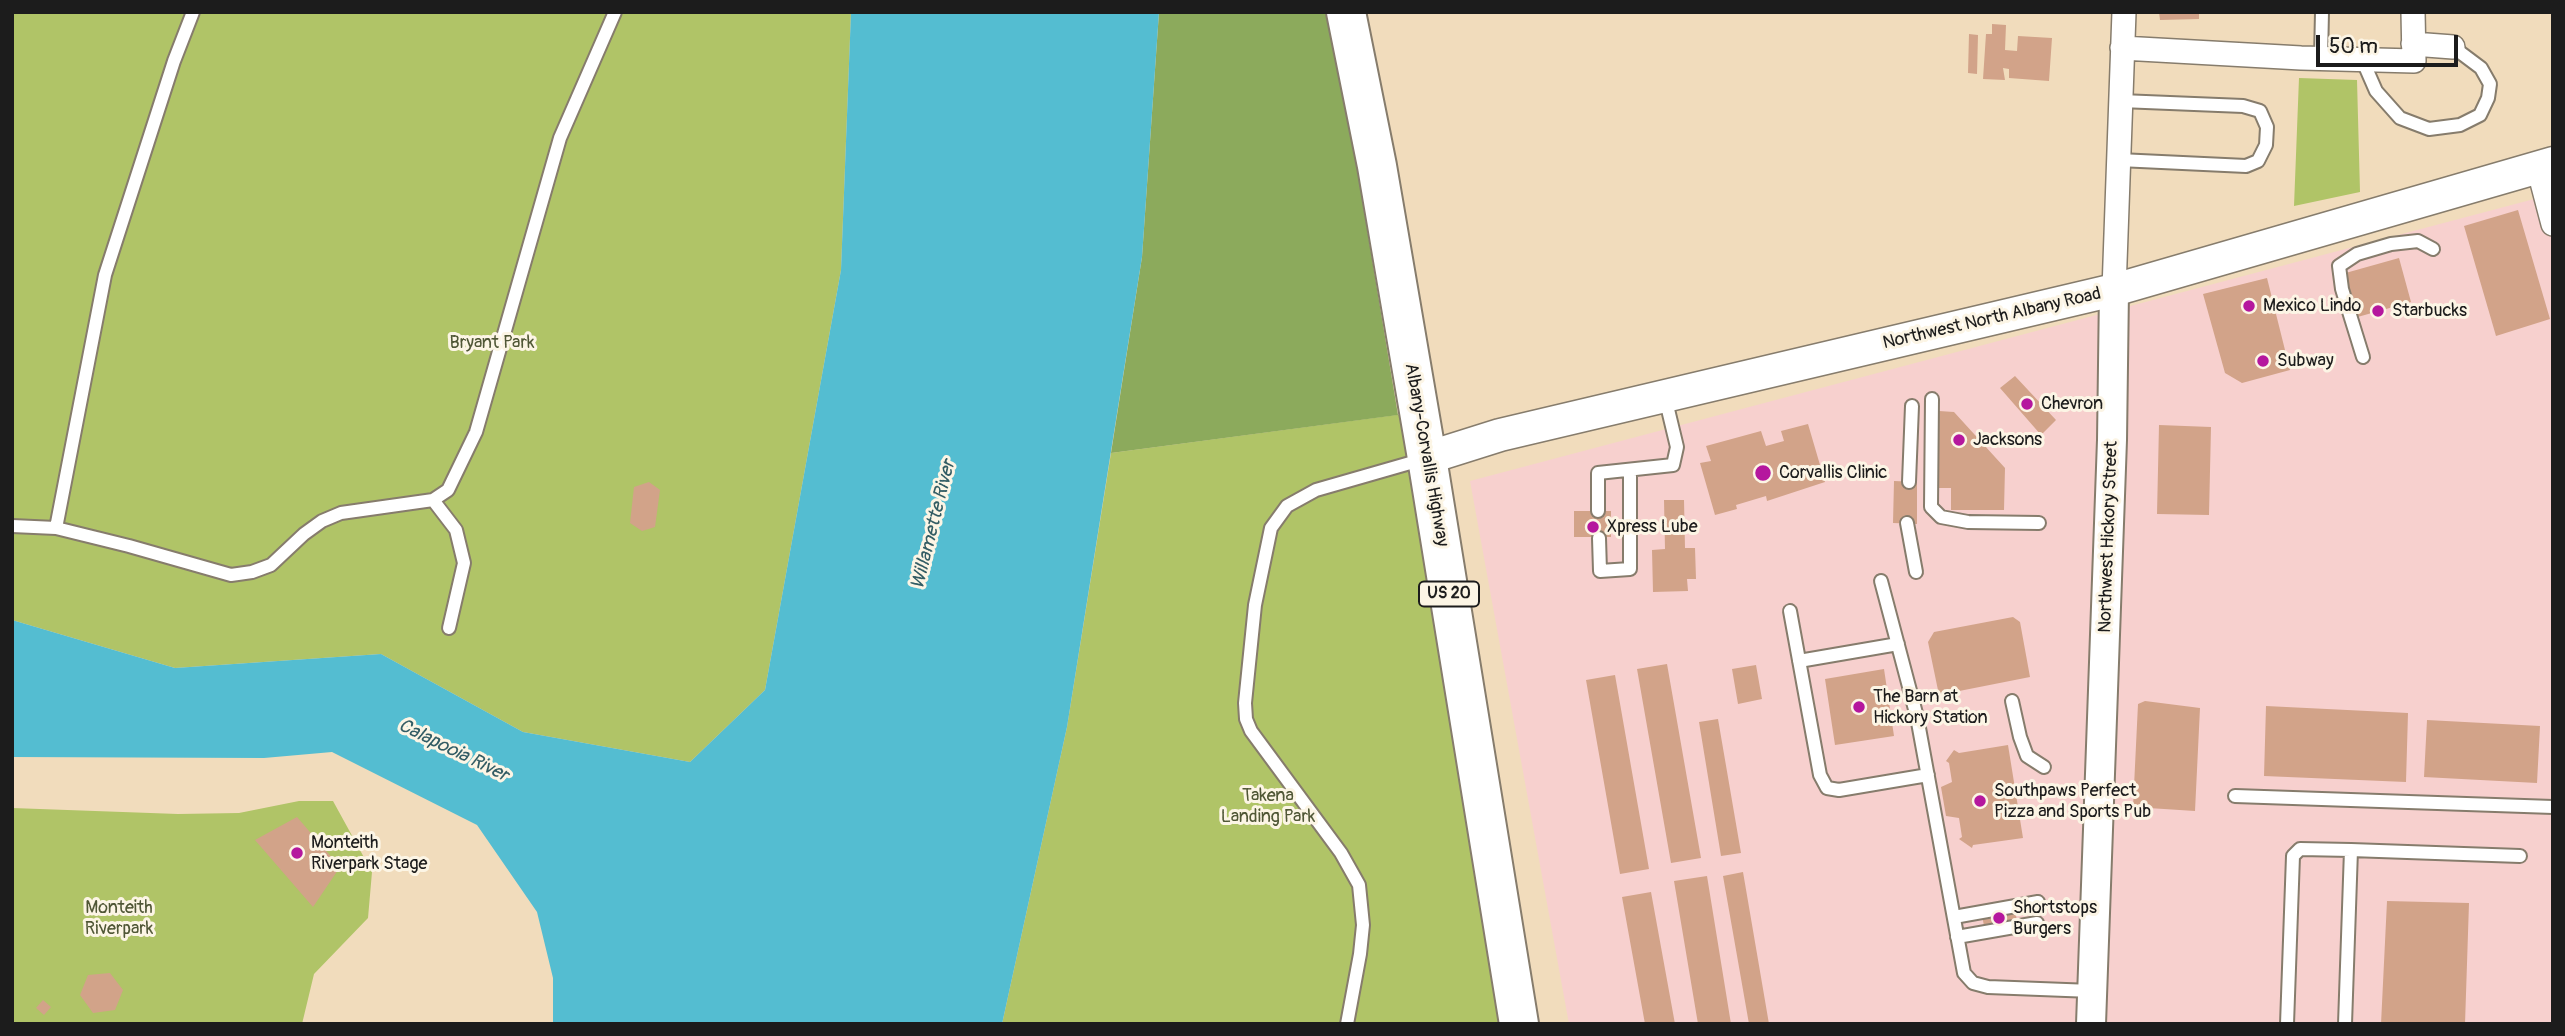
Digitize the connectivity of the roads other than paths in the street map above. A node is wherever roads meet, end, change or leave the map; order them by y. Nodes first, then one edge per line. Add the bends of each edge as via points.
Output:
1 (193, 12) edge
2 (615, 12) edge
3 (1346, 12) edge
4 (2124, 12) edge
5 (2322, 12) edge
6 (2413, 12) edge
7 (2122, 47) junction
8 (2453, 47) joint
9 (2414, 52) junction
10 (2320, 58) junction
11 (2362, 60) junction
12 (2120, 101) junction
13 (2119, 160) junction
14 (2545, 165) edge
15 (2553, 223) edge
16 (2433, 249) dead end
17 (2114, 290) junction
18 (2363, 357) dead end
19 (1665, 397) junction
20 (1932, 398) dead end
21 (1912, 406) dead end
22 (1427, 458) junction
23 (1630, 470) junction
24 (1909, 482) dead end
25 (433, 500) junction
26 (1598, 511) dead end
27 (1907, 523) dead end
28 (2039, 523) dead end
29 (12, 526) edge
30 (56, 528) junction
31 (1599, 538) dead end
32 (1916, 572) dead end
33 (1881, 581) dead end
34 (1790, 611) dead end
35 (449, 628) dead end
36 (1898, 644) junction
37 (1799, 661) junction
38 (2012, 701) dead end
39 (2044, 767) dead end
40 (1928, 775) junction
41 (2235, 796) dead end
42 (2553, 807) edge
43 (2351, 850) junction
44 (2520, 856) dead end
45 (2038, 902) dead end
46 (1954, 917) junction
47 (2037, 923) dead end
48 (1957, 937) junction
49 (2092, 991) junction
50 (1347, 1024) edge
51 (1519, 1024) edge
52 (2091, 1024) edge
53 (2287, 1024) edge
54 (2345, 1024) edge

1 - 30 lane via 105,275
2 - 25 lane via 560,138 476,432 448,490
3 - 22 highway, Albany-Corvallis Highway / US 20
4 - 7 street, Northwest Hickory Street
5 - 10 lane
6 - 9 street
7 - 10 street
7 - 12 street, Northwest Hickory Street
8 - 9 street
8 - 11 lane via 2481,68 2490,84 2480,115 2460,125 2429,129 2400,118 2376,91
9 - 11 street
10 - 11 street
12 - 13 street, Northwest Hickory Street
12 - 13 lane via 2243,106 2260,111 2267,127 2266,145 2258,161 2246,166
13 - 17 street, Northwest Hickory Street
14 - 15 street
14 - 17 main road, Northwest North Albany Road
16 - 18 lane via 2418,241 2391,244 2357,254 2339,266
17 - 19 main road, Northwest North Albany Road
17 - 49 street, Northwest Hickory Street
19 - 22 main road, Northwest North Albany Road via 1500,435
19 - 23 lane via 1676,447 1673,465
20 - 28 lane via 1931,507 1941,517 1968,522
21 - 24 lane
22 - 50 lane via 1316,490 1287,506 1271,528 1255,605 1246,719 1359,885 1363,925
22 - 51 highway, Albany-Corvallis Highway / US 20
23 - 26 lane via 1598,473
23 - 31 lane via 1630,569 1600,571
25 - 30 lane via 341,513 304,534 271,565 231,575
25 - 35 lane via 456,530 464,563
27 - 32 lane
29 - 30 lane
33 - 36 lane
34 - 37 lane
36 - 37 lane
36 - 40 lane
37 - 40 lane via 1820,775 1827,788 1839,790
38 - 39 lane via 2027,756
40 - 46 lane
41 - 42 lane
43 - 44 lane
43 - 53 lane via 2301,849 2294,856
43 - 54 lane
45 - 46 lane
46 - 48 lane
47 - 48 lane
48 - 49 lane via 1964,973 1973,984
49 - 52 street, Northwest Hickory Street

